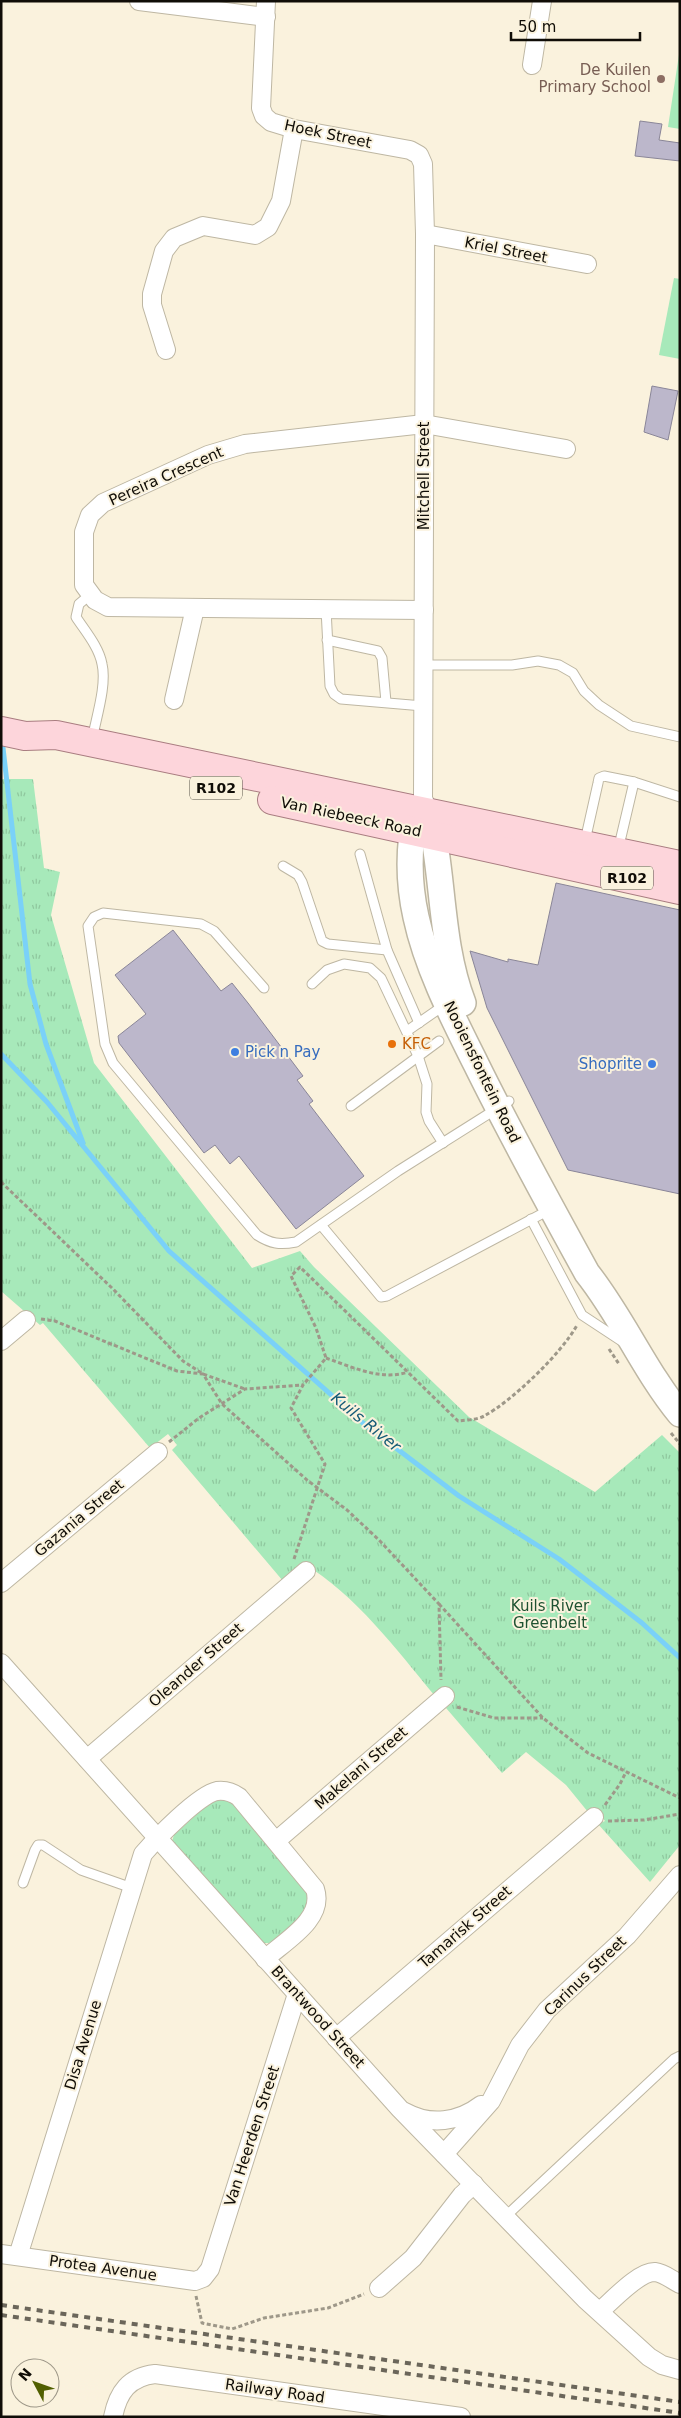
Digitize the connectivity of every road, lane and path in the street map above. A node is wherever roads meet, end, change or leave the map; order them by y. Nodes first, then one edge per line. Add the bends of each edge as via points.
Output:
1 (139, 1) edge
2 (542, 1) edge
3 (266, 9) edge
4 (532, 65) dead end
5 (294, 129) junction
6 (419, 155) joint
7 (426, 234) junction
8 (587, 264) dead end
9 (166, 350) dead end
10 (424, 424) junction
11 (566, 449) dead end
12 (91, 594) junction
13 (195, 608) junction
14 (326, 609) junction
15 (424, 610) junction
16 (327, 640) junction
17 (423, 665) junction
18 (174, 700) dead end
19 (386, 702) junction
20 (423, 706) junction
21 (13, 733) edge
22 (680, 737) edge
23 (92, 743) junction
24 (634, 782) junction
25 (680, 797) edge
26 (423, 817) junction
27 (585, 844) junction
28 (618, 852) junction
29 (360, 854) dead end
30 (680, 865) edge
31 (284, 866) dead end
32 (680, 890) edge
33 (387, 950) junction
34 (312, 984) dead end
35 (264, 988) dead end
36 (448, 1003) junction
37 (419, 1023) junction
38 (407, 1031) junction
39 (439, 1041) dead end
40 (418, 1056) junction
41 (504, 1104) junction
42 (351, 1106) dead end
43 (443, 1143) junction
44 (1, 1182) edge
45 (541, 1214) junction
46 (321, 1225) junction
47 (606, 1296) junction
48 (582, 1315) junction
49 (26, 1320) joint
50 (1, 1341) edge
51 (635, 1349) junction
52 (326, 1358) junction
53 (408, 1372) junction
54 (203, 1374) junction
55 (303, 1385) junction
56 (245, 1389) junction
57 (670, 1391) edge
58 (222, 1404) junction
59 (680, 1414) edge
60 (158, 1452) joint
61 (318, 1486) junction
62 (301, 1576) joint
63 (1, 1583) edge
64 (438, 1604) junction
65 (3, 1671) edge
66 (446, 1696) junction
67 (543, 1718) junction
68 (87, 1759) junction
69 (626, 1772) junction
70 (680, 1798) edge
71 (680, 1814) edge
72 (594, 1817) junction
73 (157, 1838) junction
74 (276, 1841) junction
75 (680, 1874) edge
76 (23, 1883) dead end
77 (132, 1888) junction
78 (265, 1959) junction
79 (297, 1994) junction
80 (336, 2038) junction
81 (680, 2056) edge
82 (499, 2083) junction
83 (400, 2109) junction
84 (444, 2154) junction
85 (474, 2184) junction
86 (506, 2216) junction
87 (9, 2255) edge
88 (199, 2279) junction
89 (680, 2284) edge
90 (379, 2288) joint
91 (600, 2311) junction
92 (680, 2370) edge
93 (113, 2417) edge
94 (461, 2417) edge

1 - 3 street
2 - 4 street
3 - 5 street, Hoek Street via 261,108 271,122
5 - 6 street, Hoek Street via 410,150
5 - 9 street via 281,201 268,226 255,235 203,226 174,238 164,251 152,305
6 - 7 street, Mitchell Street via 423,164
7 - 8 street, Kriel Street
7 - 10 street, Mitchell Street
10 - 11 street, Pereira Crescent
10 - 12 street, Pereira Crescent via 245,444 208,455 103,504 90,515 84,532 84,585
10 - 15 street, Mitchell Street
12 - 13 street via 108,607
12 - 23 lane via 79,604 76,617 98,651 104,675
13 - 14 street
13 - 18 street
14 - 15 street
14 - 16 lane
15 - 17 street, Mitchell Street
16 - 19 lane via 378,651 382,658
16 - 19 lane via 330,686 334,694 341,698
17 - 20 street, Mitchell Street
17 - 22 lane via 512,665 538,661 559,665 573,673 584,691 599,705 631,726
19 - 20 lane
20 - 26 street, Mitchell Street
21 - 23 main road, Van Riebeeck Road / R102 via 56,735
21 - 26 main road, Van Riebeeck Road / R102 via 50,751
23 - 26 main road, Van Riebeeck Road / R102
24 - 25 lane
24 - 27 lane via 604,776 599,778
24 - 28 lane
26 - 27 main road, Van Riebeeck Road / R102
26 - 32 main road, Van Riebeeck Road / R102
26 - 36 street, Nooiensfontein Road via 409,876 422,941
26 - 41 street, Nooiensfontein Road via 452,966
27 - 28 main road, Van Riebeeck Road / R102
28 - 30 main road, Van Riebeeck Road / R102
29 - 33 lane
31 - 33 lane via 302,882 322,941
33 - 37 lane
34 - 38 lane via 335,966 352,964 370,968 381,978
35 - 46 lane via 214,931 200,924 103,912 88,926 105,1044 113,1063 257,1235 270,1244 284,1244 296,1242
36 - 37 lane
36 - 41 street, Nooiensfontein Road
37 - 38 lane
38 - 40 lane
39 - 40 lane
40 - 42 lane
40 - 43 lane via 428,1084 426,1112
41 - 43 lane
41 - 45 street, Nooiensfontein Road
41 - 47 street, Nooiensfontein Road via 563,1198 596,1266
43 - 46 lane
44 - 54 path via 183,1361
45 - 46 lane via 381,1297
45 - 47 street, Nooiensfontein Road
45 - 48 lane
47 - 51 street, Nooiensfontein Road
48 - 51 lane
48 - 53 path via 569,1339 507,1401 482,1418 458,1421
49 - 50 street
49 - 54 path via 55,1321 177,1371
51 - 57 street, Nooiensfontein Road
52 - 53 path via 371,1373 394,1376
52 - 53 path via 316,1328 291,1276 300,1267
52 - 55 path
54 - 56 path
54 - 58 path
55 - 56 path
55 - 61 path via 291,1408 325,1464
56 - 58 path
57 - 59 street, Nooiensfontein Road
58 - 60 path via 199,1418
58 - 61 path via 273,1451
60 - 63 street, Gazania Street
61 - 62 path via 291,1568
61 - 64 path via 372,1534
62 - 68 street, Oleander Street
64 - 66 path via 441,1686
64 - 67 path
65 - 68 street, Brantwood Street
66 - 67 path via 455,1707 494,1718
66 - 74 street, Makelani Street
67 - 69 path via 588,1753
68 - 73 street, Brantwood Street
69 - 70 path
69 - 72 path
71 - 72 path via 617,1822
72 - 80 street, Tamarisk Street
73 - 74 street via 204,1797 226,1791 239,1796
73 - 77 street, Disa Avenue via 143,1854
73 - 78 street, Brantwood Street
74 - 78 street via 312,1884 318,1900 308,1921
75 - 82 street, Carinus Street via 627,1936 547,2010 520,2045
76 - 77 lane via 34,1850 43,1845 81,1870
77 - 87 street, Disa Avenue
78 - 79 street, Brantwood Street
79 - 80 street, Brantwood Street
79 - 88 street, Van Heerden Street via 210,2269
80 - 83 street, Brantwood Street
81 - 86 lane via 674,2058
82 - 83 street, Carinus Street via 485,2102 465,2116 454,2119 426,2120
82 - 84 street, Carinus Street via 492,2101
83 - 84 street, Brantwood Street
84 - 85 street, Brantwood Street
85 - 86 street, Brantwood Street
85 - 90 street via 413,2258
86 - 91 street, Brantwood Street
87 - 88 street, Protea Avenue
88 - 90 path via 202,2323 232,2329 264,2318 328,2308
89 - 91 street via 654,2272 639,2277
91 - 92 street, Brantwood Street via 649,2357
93 - 94 street, Railway Road via 116,2403 126,2387 140,2377 155,2374

